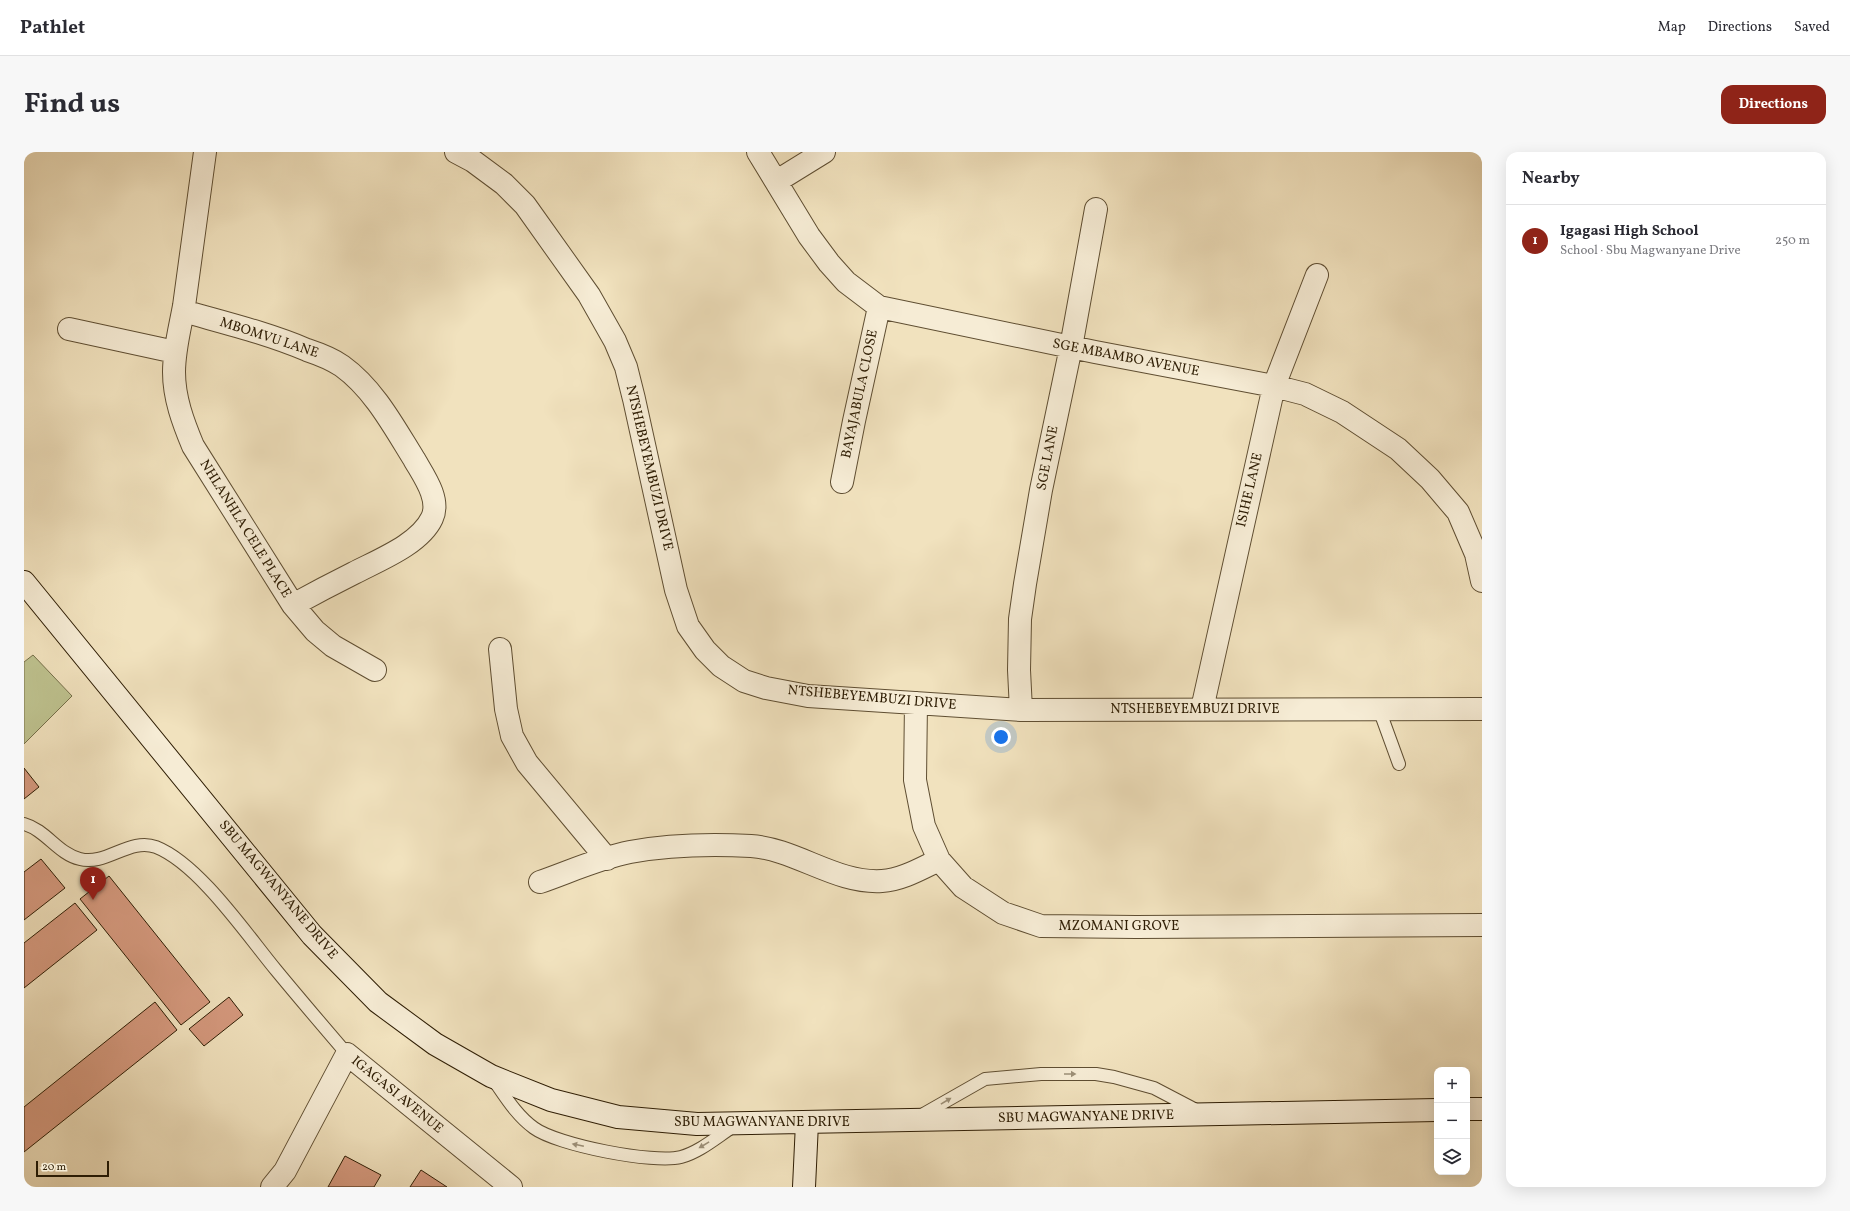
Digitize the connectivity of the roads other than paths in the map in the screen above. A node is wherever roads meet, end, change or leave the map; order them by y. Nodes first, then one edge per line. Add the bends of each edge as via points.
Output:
1 (205, 152) edge
2 (456, 152) edge
3 (758, 152) edge
4 (824, 152) edge
5 (777, 181) junction
6 (1096, 209) dead end
7 (1317, 275) dead end
8 (879, 308) junction
9 (183, 311) junction
10 (69, 329) dead end
11 (1071, 347) junction
12 (175, 352) junction
13 (1274, 386) junction
14 (842, 482) dead end
15 (1482, 581) edge
16 (24, 582) edge
17 (293, 605) junction
18 (500, 649) dead end
19 (375, 670) dead end
20 (916, 703) junction
21 (1202, 709) junction
22 (1379, 709) junction
23 (1482, 709) edge
24 (1021, 710) junction
25 (1399, 764) dead end
26 (24, 824) edge
27 (607, 858) junction
28 (939, 860) junction
29 (540, 882) dead end
30 (1482, 925) edge
31 (347, 1054) junction
32 (491, 1076) junction
33 (1470, 1109) edge
34 (1482, 1109) edge
35 (1434, 1110) edge
36 (1205, 1115) junction
37 (912, 1121) junction
38 (807, 1123) junction
39 (736, 1124) junction
40 (272, 1187) edge
41 (511, 1187) edge
42 (804, 1187) edge

1 - 9 street, NHLANHLA CELE PLACE
2 - 20 street, NTSHEBEYEMBUZI DRIVE via 504,184 524,205 589,296 615,341 626,367 634,399 676,590 688,626 705,650 744,681 766,688 808,696
3 - 5 street, SGE MBAMBO AVENUE
4 - 5 street
5 - 8 street, SGE MBAMBO AVENUE via 808,236 829,263 846,282
6 - 11 street, SGE LANE
7 - 13 street, ISIHE LANE
8 - 11 street, SGE MBAMBO AVENUE
8 - 14 street, BAYAJABULA CLOSE
9 - 12 street, NHLANHLA CELE PLACE
9 - 17 street, MBOMVU LANE via 289,342 328,358 342,367 372,396 424,476 433,496 432,518 412,541
10 - 12 street
11 - 13 street, SGE MBAMBO AVENUE
11 - 24 street, SGE LANE via 1041,490 1025,584 1020,626
12 - 17 street, NHLANHLA CELE PLACE via 174,373 178,402 193,446
13 - 15 street, SGE MBAMBO AVENUE via 1305,394 1342,412 1398,449 1430,479 1458,512 1476,554
13 - 21 street, ISIHE LANE
16 - 32 street, SBU MAGWANYANE DRIVE via 312,935 378,1002 435,1044
17 - 19 street, NHLANHLA CELE PLACE via 315,631 333,646
18 - 27 street via 506,708 512,736 528,763
20 - 24 street, NTSHEBEYEMBUZI DRIVE
20 - 28 street, MZOMANI GROVE via 915,780 924,826
21 - 22 street, NTSHEBEYEMBUZI DRIVE
21 - 24 street, NTSHEBEYEMBUZI DRIVE
22 - 23 street, NTSHEBEYEMBUZI DRIVE
22 - 25 lane
26 - 31 lane via 32,826 79,859 91,860 134,846 146,845 173,856 189,868 229,912
27 - 28 street via 669,846 750,846 771,848 838,874 883,881
27 - 29 street
28 - 30 street, MZOMANI GROVE via 964,887 1003,913 1041,926
31 - 40 street, IGAGASI AVENUE via 285,1171
31 - 41 street, IGAGASI AVENUE
32 - 39 street, SBU MAGWANYANE DRIVE via 551,1100 618,1117 697,1124
39 -> 32 lane via 702,1147 683,1156 665,1159 575,1145 552,1138 535,1129 512,1107
33 - 34 street
35 - 36 street, SBU MAGWANYANE DRIVE
36 - 37 street, SBU MAGWANYANE DRIVE
37 -> 36 lane via 985,1079 1041,1074 1096,1074 1114,1077 1154,1088
37 - 38 street, SBU MAGWANYANE DRIVE
38 - 39 street, SBU MAGWANYANE DRIVE
38 - 42 street

